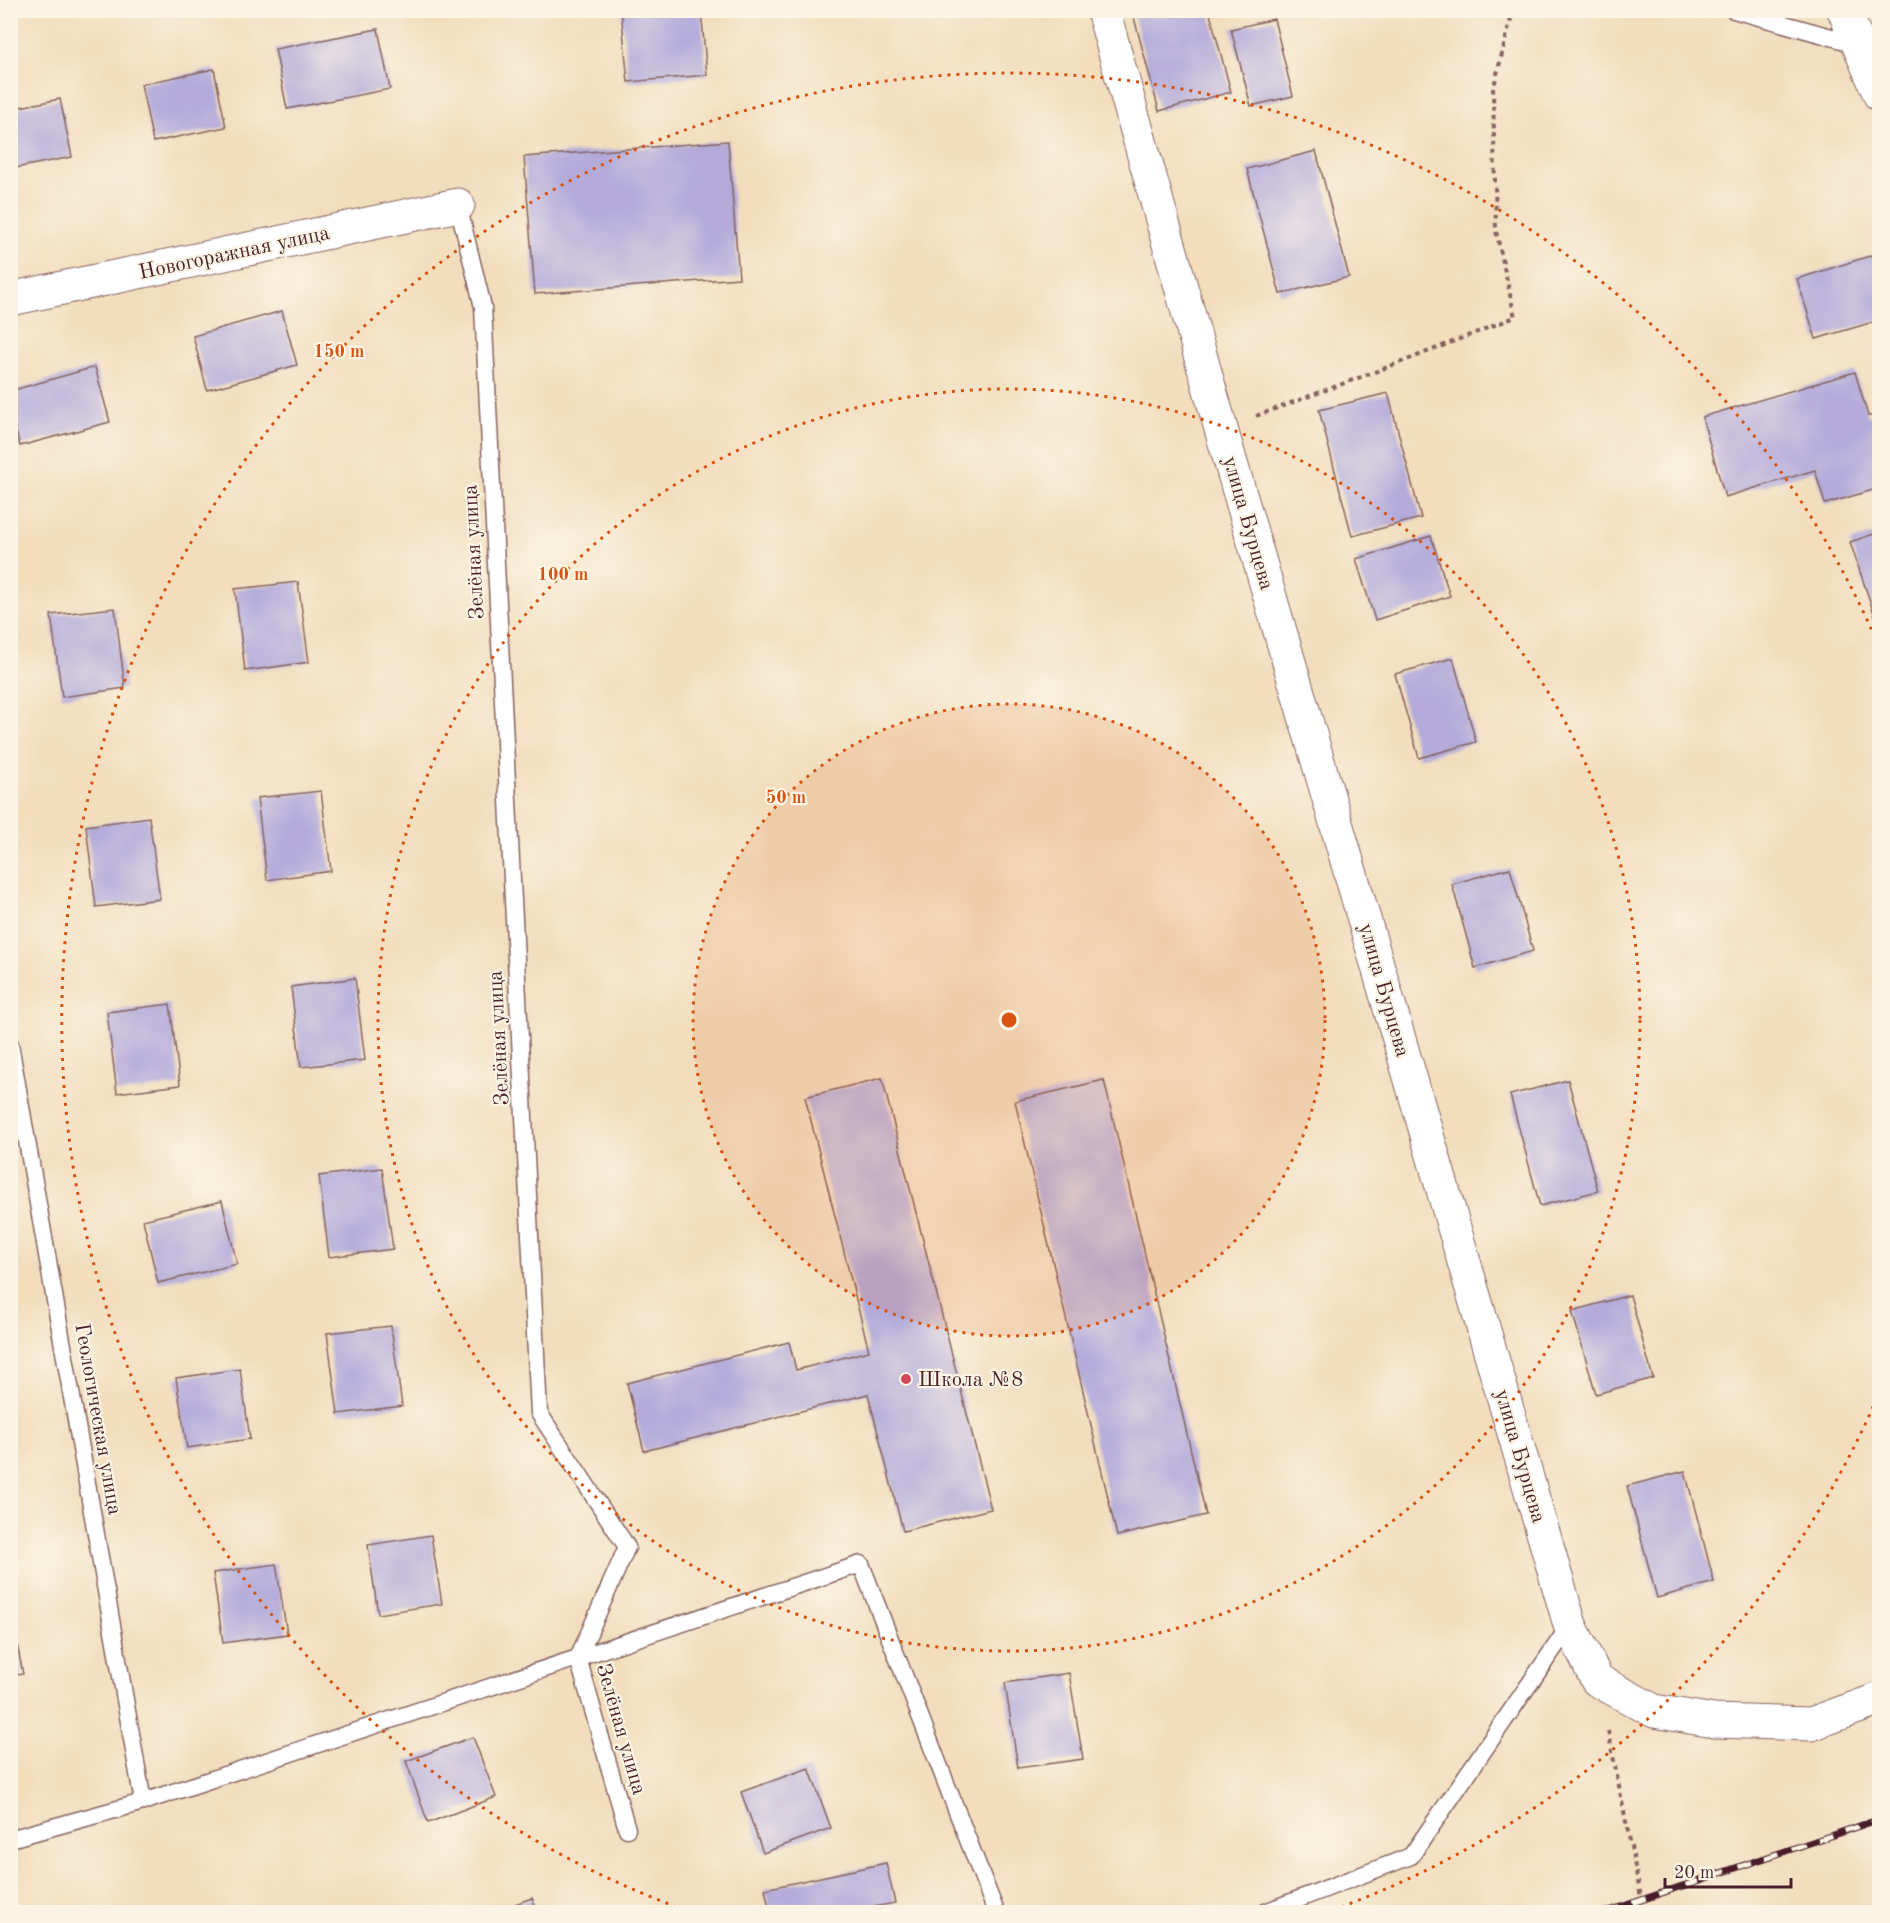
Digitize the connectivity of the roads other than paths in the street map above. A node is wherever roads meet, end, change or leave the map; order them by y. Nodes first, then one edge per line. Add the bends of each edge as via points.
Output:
1 (1103, 10) edge
2 (1734, 10) edge
3 (1844, 10) edge
4 (1860, 45) junction
5 (1880, 95) edge
6 (459, 205) joint
7 (10, 299) edge
8 (10, 1044) edge
9 (1570, 1625) junction
10 (578, 1658) junction
11 (1880, 1699) edge
12 (143, 1802) junction
13 (627, 1829) dead end
14 (10, 1839) edge
15 (996, 1912) edge
16 (1265, 1912) edge

1 - 9 street, улица Бурцева via 1221,429
2 - 4 lane
3 - 4 street
4 - 5 street
6 - 7 street, Новогоражная улица
6 - 10 lane, Зелёная улица via 483,307 539,1413 627,1547
8 - 12 lane, Геологическая улица
9 - 11 street, улица Бурцева via 1598,1680 1654,1711 1713,1721 1811,1724
9 - 16 lane via 1411,1856
10 - 12 lane
10 - 13 lane, Зелёная улица
10 - 15 lane via 861,1564
12 - 14 lane

